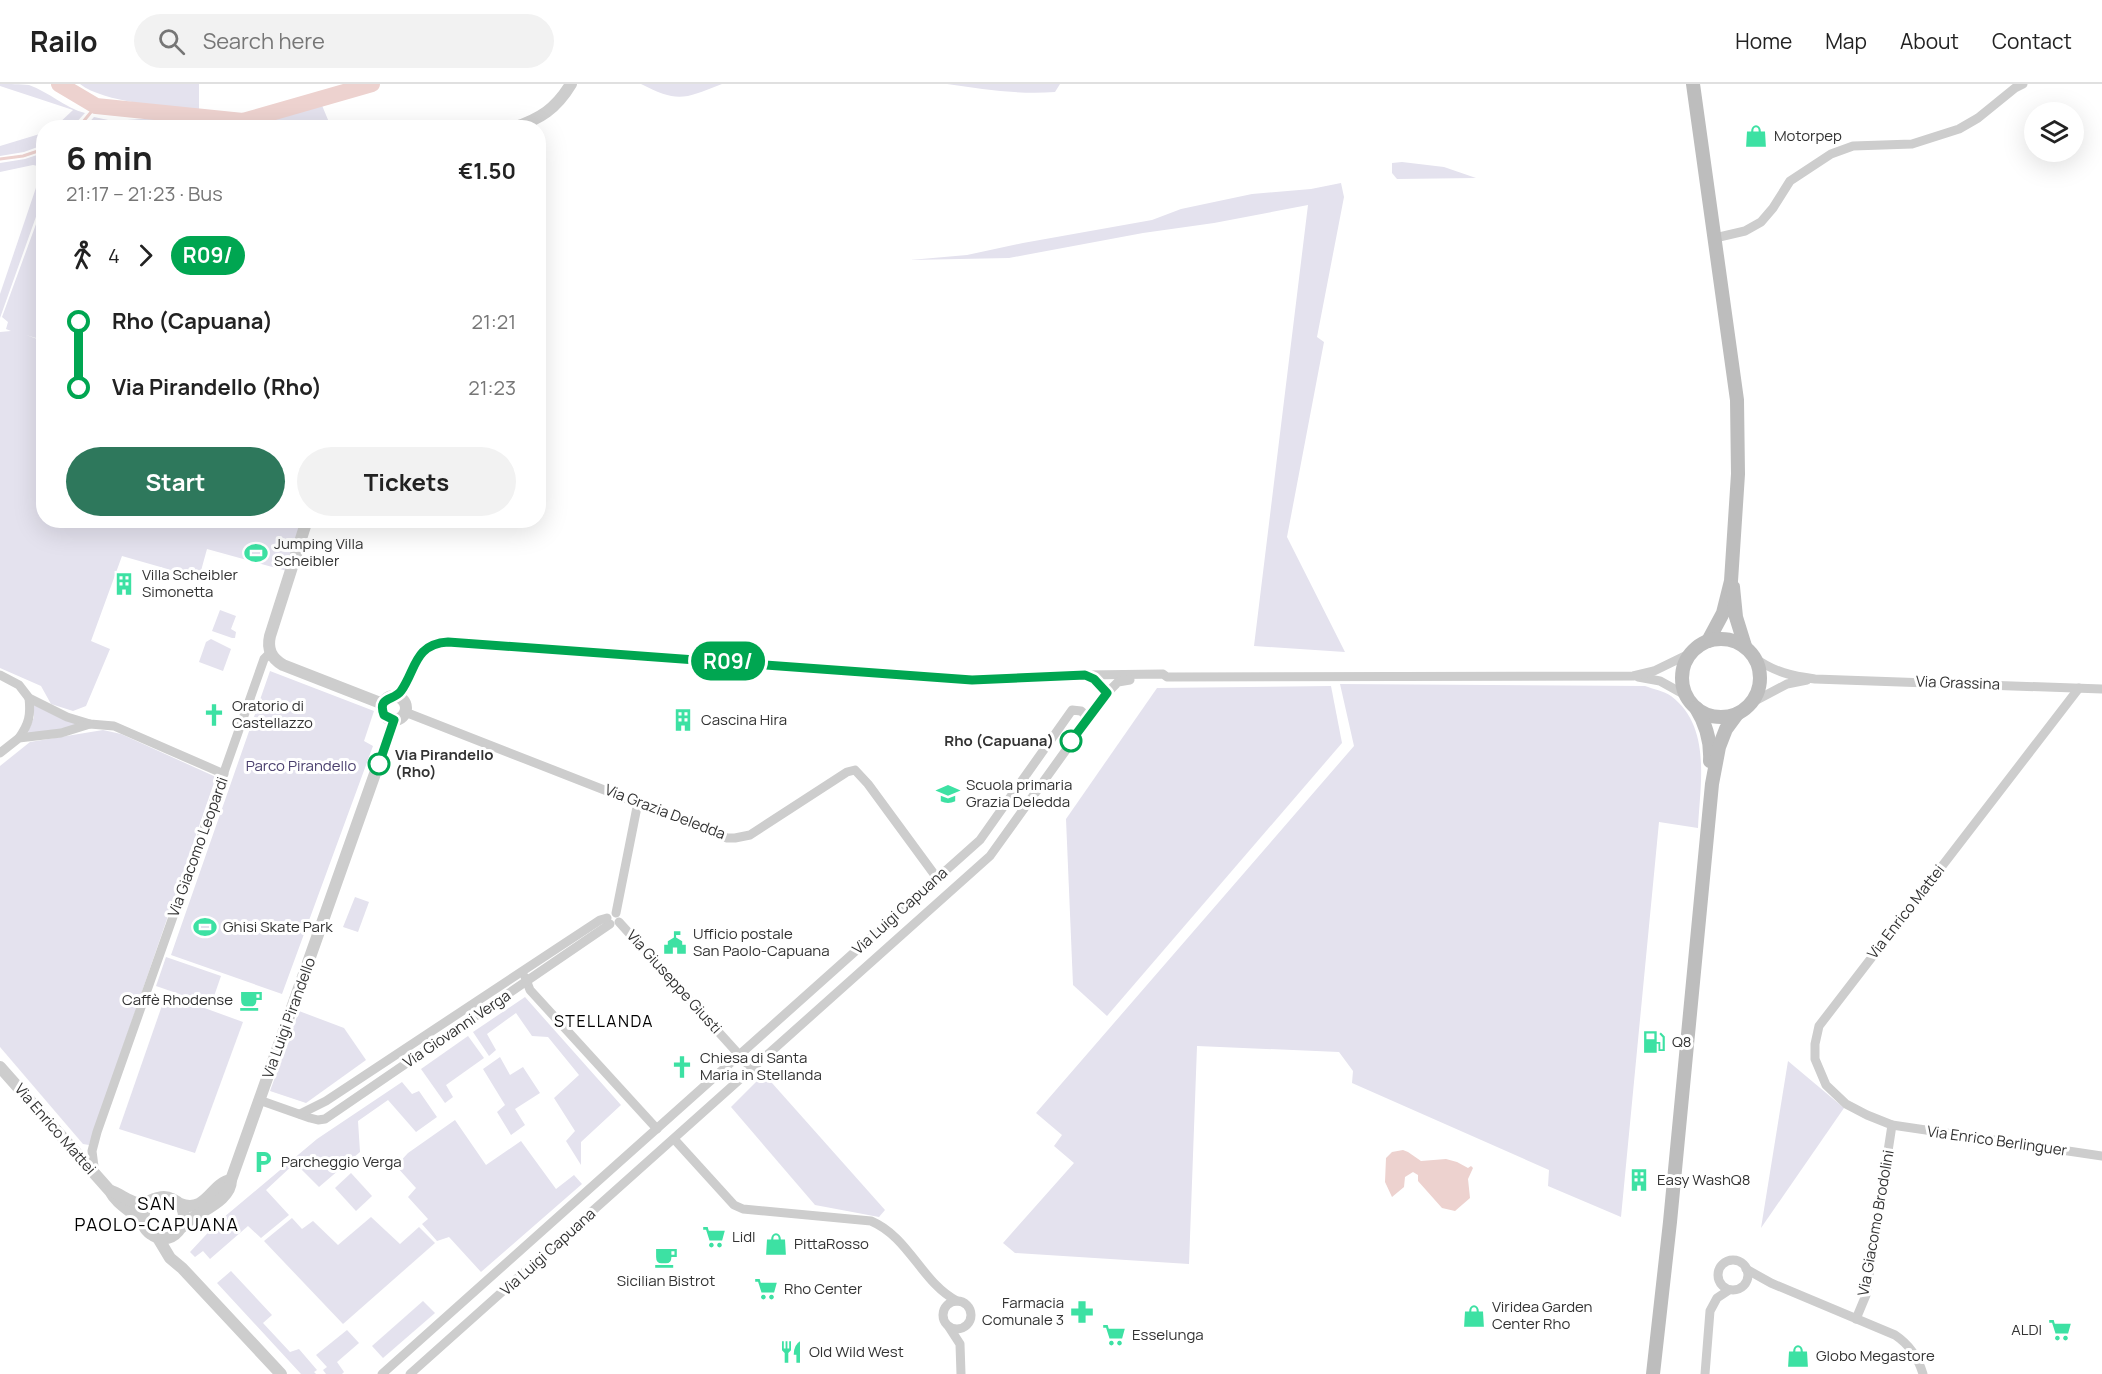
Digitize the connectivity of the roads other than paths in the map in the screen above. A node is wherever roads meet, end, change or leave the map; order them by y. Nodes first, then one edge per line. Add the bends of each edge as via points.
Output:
1 (572, 84) edge
2 (1693, 84) edge
3 (2023, 84) edge
4 (535, 120) edge
5 (1715, 238) junction
6 (304, 528) edge
7 (1731, 580) junction
8 (1708, 641) junction
9 (1745, 646) junction
10 (270, 653) junction
11 (1691, 653) junction
12 (1755, 658) junction
13 (0, 675) edge
14 (1085, 675) junction
15 (1633, 676) junction
16 (1167, 677) junction
17 (1815, 679) junction
18 (2079, 688) junction
19 (2102, 689) edge
20 (1107, 693) junction
21 (396, 696) junction
22 (29, 698) junction
23 (1691, 701) junction
24 (1751, 703) junction
25 (383, 704) junction
26 (405, 712) junction
27 (1737, 714) junction
28 (1089, 718) junction
29 (394, 720) junction
30 (90, 724) junction
31 (19, 738) junction
32 (0, 753) edge
33 (224, 774) junction
34 (1712, 784) junction
35 (638, 802) junction
36 (937, 878) junction
37 (613, 919) junction
38 (523, 971) junction
39 (526, 982) junction
40 (740, 1056) junction
41 (0, 1067) edge
42 (752, 1069) junction
43 (260, 1100) junction
44 (300, 1114) junction
45 (1893, 1125) junction
46 (658, 1128) junction
47 (674, 1140) junction
48 (2102, 1156) edge
49 (96, 1176) junction
50 (231, 1180) junction
51 (110, 1191) junction
52 (154, 1199) junction
53 (180, 1204) junction
54 (144, 1224) junction
55 (180, 1230) junction
56 (158, 1238) junction
57 (182, 1268) junction
58 (1746, 1269) junction
59 (932, 1283) junction
60 (1772, 1283) junction
61 (1743, 1287) junction
62 (1729, 1290) junction
63 (465, 1301) junction
64 (957, 1301) junction
65 (943, 1314) junction
66 (477, 1316) junction
67 (970, 1318) junction
68 (1856, 1319) junction
69 (949, 1327) junction
70 (413, 1347) junction
71 (962, 1352) junction
72 (428, 1358) junction
73 (280, 1373) edge
74 (382, 1374) edge
75 (411, 1374) edge
76 (961, 1374) edge
77 (1653, 1374) edge
78 (1705, 1374) edge
79 (1923, 1374) edge

1 - 4 street via 554,107
2 - 5 main road
3 - 5 street via 1959,129 1912,144 1853,146 1831,154 1790,181 1761,222 1745,231
5 - 7 main road via 1737,400 1738,474
6 - 10 street, Via Giacomo Leopardi via 270,636
7 - 8 main road via 1723,613
7 - 9 main road
8 - 9 main road via 1733,640
8 - 11 main road
9 - 12 main road
10 - 25 street via 283,665
10 - 33 street, Via Giacomo Leopardi via 264,659
11 - 15 street via 1654,671
11 - 23 main road via 1682,674
12 - 17 street, Via Grassina via 1774,670
12 - 24 main road via 1761,680
13 - 22 street via 19,685
14 - 16 street
14 - 20 street
14 - 21 street via 972,680 448,642 422,653
15 - 16 street
15 - 23 street via 1660,681
16 - 20 street via 1122,680
17 - 18 street, Via Grassina
17 - 24 street, Via Grassina via 1787,684
18 - 19 street, Via Grassina
18 - 45 street, Via Enrico Mattei via 1819,1026 1815,1059 1826,1085 1846,1104
20 - 28 street, Via Luigi Capuana
21 - 25 street
21 - 26 street via 405,704
22 - 30 street
22 - 31 street via 28,726
23 - 27 main road via 1713,716
23 - 34 main road via 1709,739
24 - 27 main road
25 - 29 street via 384,715
26 - 29 street
26 - 35 street, Via Grazia Deledda
27 - 34 main road via 1719,747
28 - 36 street, Via Luigi Capuana via 1072,710 980,840
28 - 42 street, Via Luigi Capuana via 990,855
29 - 43 street, Via Luigi Pirandello
30 - 31 street via 61,733
30 - 33 street via 114,726
31 - 32 street
33 - 49 street, Via Giacomo Leopardi via 97,1132 92,1151
34 - 77 main road
35 - 36 street, Via Grazia Deledda via 727,837 743,837 855,770
35 - 37 street
36 - 40 street, Via Luigi Capuana
37 - 38 street, Via Giovanni Verga via 600,920
37 - 39 street, Via Giovanni Verga
37 - 40 street, Via Giuseppe Giusti
38 - 39 street
38 - 44 street, Via Giovanni Verga via 326,1101
39 - 44 street, Via Giovanni Verga via 325,1119
39 - 46 street
40 - 42 street, Via Giuseppe Giusti
40 - 46 street, Via Luigi Capuana
41 - 49 street, Via Enrico Mattei
42 - 47 street, Via Luigi Capuana
43 - 44 street, Via Giovanni Verga
43 - 50 street, Via Luigi Pirandello
45 - 48 street, Via Enrico Berlinguer
45 - 68 street, Via Giacomo Brodolini via 1866,1295
46 - 47 street
46 - 63 street, Via Luigi Capuana
47 - 59 street via 738,1207 871,1221 902,1245
47 - 66 street, Via Luigi Capuana
49 - 51 street, Via Enrico Mattei
50 - 53 street via 195,1206
50 - 55 street, Via Luigi Pirandello via 225,1195
51 - 52 street, Via Enrico Mattei via 138,1203
51 - 54 street, Via Enrico Mattei
52 - 53 street via 170,1197
52 - 54 street via 145,1207
53 - 55 street via 185,1216
54 - 56 street
55 - 56 street via 169,1238
55 - 57 street via 172,1249
56 - 57 street via 170,1258
57 - 73 street
58 - 60 street, Via Giacomo Brodolini
58 - 61 street
58 - 62 street via 1734,1260 1724,1263 1718,1276 1721,1285
59 - 64 street
59 - 65 street
60 - 61 street via 1757,1281
60 - 68 street, Via Giacomo Brodolini
61 - 62 street
62 - 78 street via 1717,1298 1710,1311
63 - 66 street via 474,1307
63 - 70 street, Via Luigi Capuana
64 - 65 street via 946,1306
64 - 67 street via 968,1306
65 - 69 street
66 - 72 street, Via Luigi Capuana
67 - 69 street via 962,1328
67 - 71 street
68 - 79 street, Via Giacomo Brodolini via 1904,1341 1917,1357
69 - 71 street
70 - 72 street via 417,1358
70 - 74 street, Via Luigi Capuana
71 - 76 street
72 - 75 street, Via Luigi Capuana

